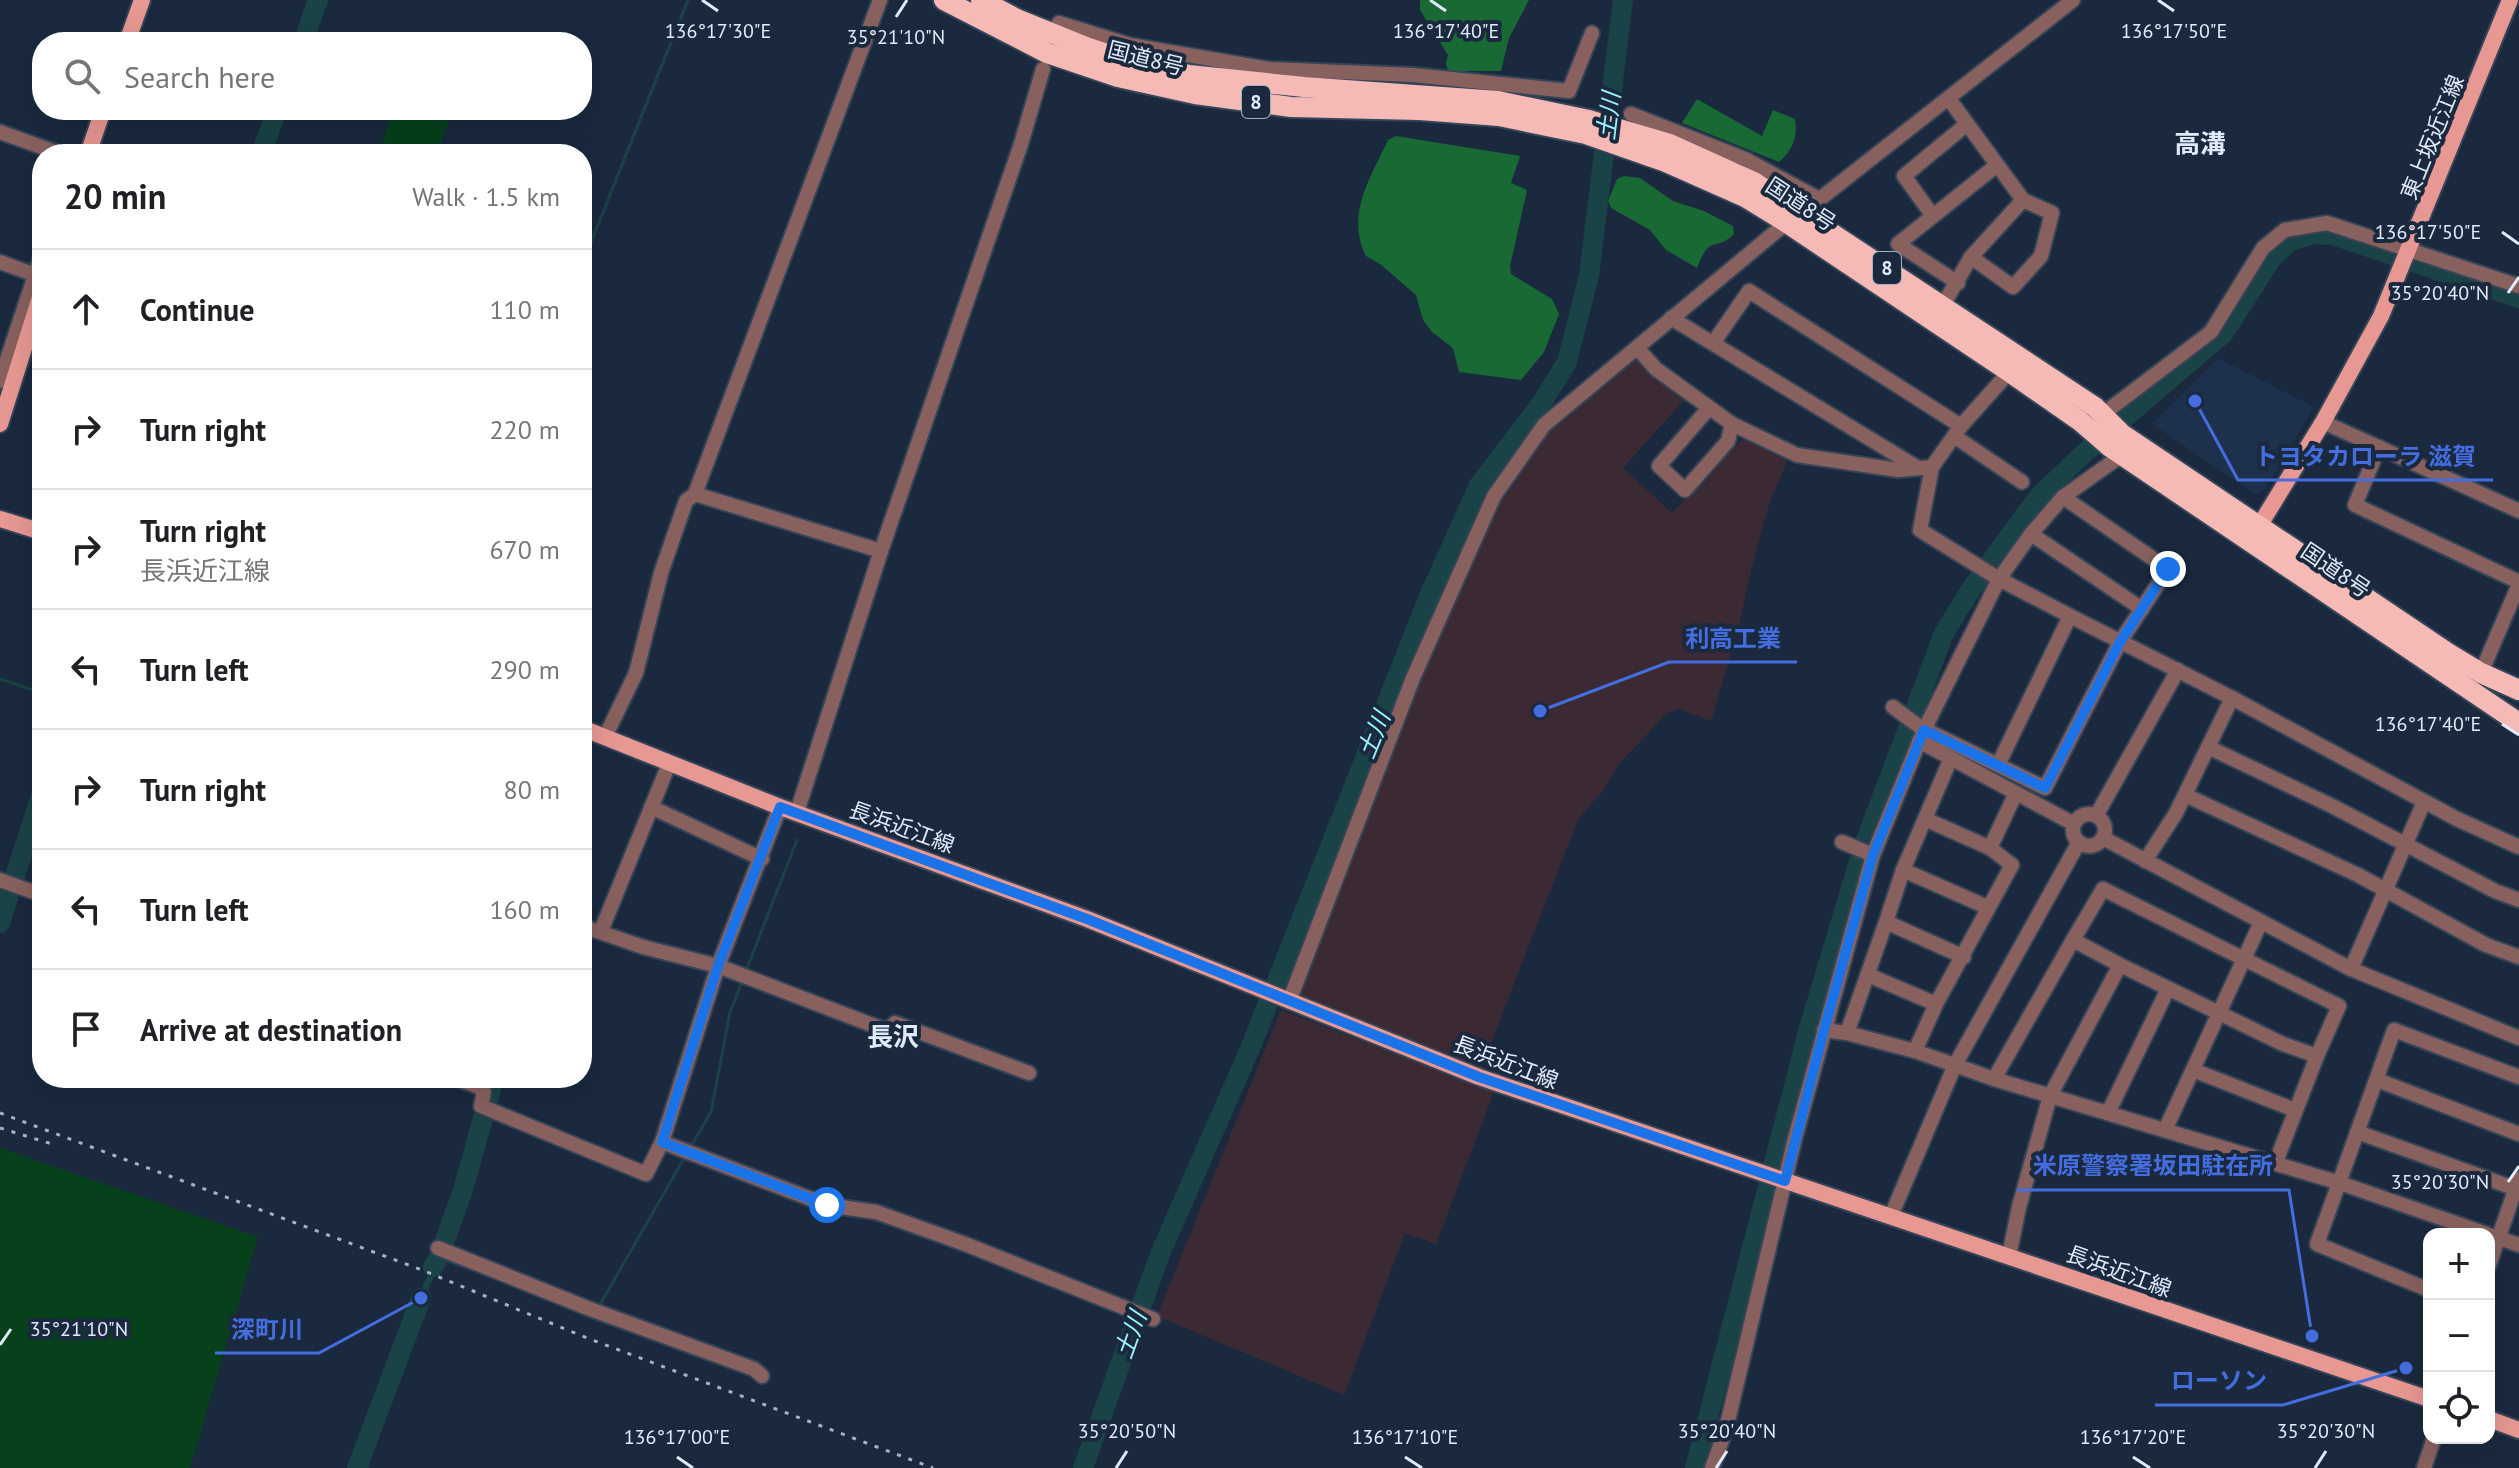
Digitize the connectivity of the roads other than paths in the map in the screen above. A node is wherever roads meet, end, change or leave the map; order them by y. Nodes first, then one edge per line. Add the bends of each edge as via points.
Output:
1 (142, 0) edge
2 (880, 0) edge
3 (944, 0) edge
4 (981, 0) edge
5 (2073, 0) edge
6 (2510, 0) edge
7 (1059, 23) dead end
8 (131, 32) edge
9 (1592, 33) dead end
10 (1043, 69) dead end
11 (1949, 99) junction
12 (1631, 114) dead end
13 (100, 120) edge
14 (1967, 124) junction
15 (1587, 127) junction
16 (0, 132) edge
17 (33, 144) edge
18 (91, 144) edge
19 (1997, 165) junction
20 (1819, 199) junction
21 (2023, 200) junction
22 (1933, 216) junction
23 (1793, 217) junction
24 (2407, 256) junction
25 (1971, 257) junction
26 (0, 262) edge
27 (32, 276) edge
28 (1958, 283) junction
29 (2519, 286) edge
30 (32, 298) edge
31 (1943, 305) junction
32 (1671, 318) junction
33 (1714, 342) junction
34 (1637, 348) junction
35 (12, 351) edge
36 (2013, 363) junction
37 (0, 381) edge
38 (1709, 408) junction
39 (2096, 412) junction
40 (2323, 422) junction
41 (0, 424) edge
42 (1732, 424) junction
43 (1957, 431) junction
44 (2118, 446) junction
45 (2379, 447) junction
46 (1925, 467) junction
47 (2022, 482) dead end
48 (695, 494) junction
49 (2063, 497) junction
50 (2519, 511) edge
51 (0, 519) edge
52 (32, 529) edge
53 (2255, 533) junction
54 (2031, 534) junction
55 (881, 551) junction
56 (1997, 577) junction
57 (2519, 583) edge
58 (2142, 609) junction
59 (2070, 616) junction
60 (2120, 642) junction
61 (2178, 670) junction
62 (2481, 673) junction
63 (2519, 690) edge
64 (2232, 698) junction
65 (1894, 709) dead end
66 (2519, 723) edge
67 (592, 732) edge
68 (1921, 733) junction
69 (605, 737) junction
70 (2208, 747) junction
71 (1951, 758) junction
72 (669, 764) junction
73 (1998, 765) junction
74 (2016, 793) junction
75 (2185, 795) junction
76 (2424, 802) junction
77 (651, 807) junction
78 (780, 807) junction
79 (797, 812) junction
80 (2096, 816) junction
81 (1925, 819) junction
82 (2074, 824) junction
83 (2103, 838) junction
84 (1842, 842) dead end
85 (2079, 842) junction
86 (2404, 846) junction
87 (2519, 847) edge
88 (1990, 848) junction
89 (1873, 855) junction
90 (762, 859) junction
91 (2145, 861) junction
92 (1903, 870) junction
93 (9, 883) edge
94 (2384, 890) junction
95 (32, 891) edge
96 (2519, 900) edge
97 (1987, 907) junction
98 (1886, 922) junction
99 (2261, 922) junction
100 (592, 929) edge
101 (601, 931) junction
102 (2073, 940) junction
103 (1964, 957) junction
104 (2519, 957) edge
105 (2243, 959) junction
106 (2120, 965) junction
107 (718, 966) junction
108 (2351, 969) junction
109 (1868, 975) junction
110 (2168, 989) junction
111 (1287, 998) junction
112 (1936, 1004) junction
113 (2218, 1013) junction
114 (1824, 1030) junction
115 (1847, 1033) junction
116 (2519, 1038) edge
117 (1915, 1051) junction
118 (2317, 1056) junction
119 (1955, 1065) junction
120 (2193, 1070) junction
121 (1029, 1073) dead end
122 (2519, 1077) edge
123 (1994, 1079) junction
124 (2377, 1080) junction
125 (480, 1088) edge
126 (2050, 1096) junction
127 (2295, 1110) junction
128 (2108, 1113) junction
129 (2165, 1130) junction
130 (2357, 1132) junction
131 (2519, 1134) edge
132 (662, 1142) junction
133 (2275, 1164) junction
134 (1785, 1181) junction
135 (2340, 1183) junction
136 (2518, 1186) edge
137 (1891, 1216) junction
138 (2469, 1228) edge
139 (2495, 1230) edge
140 (2495, 1237) edge
141 (2519, 1245) edge
142 (438, 1248) dead end
143 (2009, 1256) junction
144 (2423, 1288) edge
145 (1153, 1319) dead end
146 (762, 1376) dead end
147 (2423, 1397) edge
148 (2495, 1421) edge
149 (2519, 1430) edge
150 (2432, 1444) edge
151 (1712, 1468) edge
152 (2424, 1468) edge

1 - 8 main road
2 - 48 street
3 - 15 highway, 国道8号 / 8 via 1080,66 1195,94 1291,107 1420,110
4 - 15 highway, 国道8号 / 8 via 1086,47 1189,75 1498,101
5 - 11 street
6 - 24 main road, 東上坂近江線
7 - 9 street via 1130,45 1269,69 1413,75 1569,91
10 - 55 street
11 - 14 street
11 - 20 street
12 - 20 street via 1745,159
13 - 18 main road
14 - 19 street
14 - 22 street via 1904,176
15 - 23 highway, 国道8号 / 8 via 1668,153 1745,197
16 - 17 street
19 - 21 street
19 - 22 street
20 - 23 street
21 - 25 street
21 - 25 street via 2052,213 2041,256 2013,287
22 - 28 street via 1898,244
23 - 31 highway, 国道8号 / 8
23 - 32 street
23 - 36 highway, 国道8号 / 8
24 - 29 street
24 - 39 street via 2327,223 2285,230 2263,248 2211,332
24 - 40 main road, 東上坂近江線
25 - 28 street
26 - 27 street
28 - 31 street
30 - 35 main road
31 - 36 highway, 国道8号 / 8
32 - 33 street
32 - 34 street
33 - 43 street via 1749,291
33 - 46 street
34 - 38 street
34 - 111 street via 1544,425 1494,496 1413,678
35 - 37 street
35 - 41 main road
36 - 39 highway, 国道8号 / 8
36 - 43 street
38 - 42 street
38 - 42 street via 1659,466 1685,490 1728,441
39 - 44 highway, 国道8号 / 8
40 - 45 street
40 - 53 main road, 東上坂近江線
42 - 46 street via 1797,455 1898,470
43 - 46 street
43 - 47 street
44 - 49 street
44 - 53 highway, 国道8号 / 8
45 - 50 street
45 - 57 street via 2355,505
46 - 56 street via 1920,530
48 - 55 street
48 - 69 street via 686,501 661,573 636,673
49 - 54 street
49 - 58 street via 2168,569
51 - 52 main road
53 - 62 highway, 国道8号 / 8
53 - 66 highway, 国道8号 / 8
54 - 56 street
54 - 58 street
55 - 79 street
56 - 59 street
56 - 68 street
57 - 62 street
58 - 60 street
59 - 60 street
59 - 73 street
60 - 61 street
60 - 73 street via 2045,788
61 - 64 street
61 - 80 street
62 - 63 highway, 国道8号 / 8
64 - 70 street
64 - 76 street
65 - 68 street
67 - 69 main road, 長浜近江線
68 - 71 street
68 - 73 street
68 - 89 street
69 - 72 main road, 長浜近江線
70 - 75 street
70 - 86 street
71 - 74 street
71 - 81 street
72 - 77 street
72 - 78 main road, 長浜近江線
74 - 82 street
74 - 88 street
75 - 91 street
75 - 94 street
76 - 86 street
76 - 87 street
77 - 90 street
77 - 101 street
78 - 79 main road, 長浜近江線
78 - 90 street
79 - 111 main road, 長浜近江線
80 - 82 street via 2086,814
80 - 83 street via 2103,823
81 - 88 street
81 - 92 street
82 - 85 street
83 - 85 street via 2092,846
83 - 91 street
84 - 89 street
85 - 119 street
86 - 94 street
86 - 96 street
88 - 97 street via 2012,865
89 - 114 street
90 - 107 street
91 - 99 street
92 - 97 street
92 - 98 street
93 - 95 street
94 - 104 street
94 - 108 street
97 - 103 street
98 - 103 street
98 - 109 street
99 - 105 street
99 - 108 street
100 - 101 street
101 - 107 street
102 - 105 street via 2103,889
102 - 106 street
102 - 123 street
103 - 112 street
105 - 113 street
105 - 118 street via 2339,1006
106 - 110 street
106 - 126 street
107 - 121 street via 888,1031 895,1023
107 - 132 street
108 - 116 street
109 - 112 street
109 - 115 street
110 - 113 street
110 - 128 street
111 - 134 main road, 長浜近江線 via 1479,1077
112 - 117 street
113 - 118 street
113 - 120 street
114 - 115 street
114 - 134 street
115 - 117 street
117 - 119 street
118 - 127 street
119 - 123 street
119 - 137 street
120 - 127 street
120 - 129 street
122 - 124 street via 2394,1030
123 - 126 street
124 - 130 street
124 - 131 street
125 - 132 street via 481,1106 646,1174
126 - 128 street
126 - 143 street
127 - 133 street
128 - 129 street
129 - 133 street
130 - 135 street
130 - 136 street
132 - 145 street via 827,1205 876,1212 950,1238
133 - 135 street
134 - 137 main road, 長浜近江線
134 - 151 street
135 - 138 street
135 - 144 street via 2317,1244
136 - 139 street
137 - 143 main road, 長浜近江線
140 - 141 street
142 - 146 street
143 - 147 main road, 長浜近江線
148 - 149 main road
150 - 152 street

